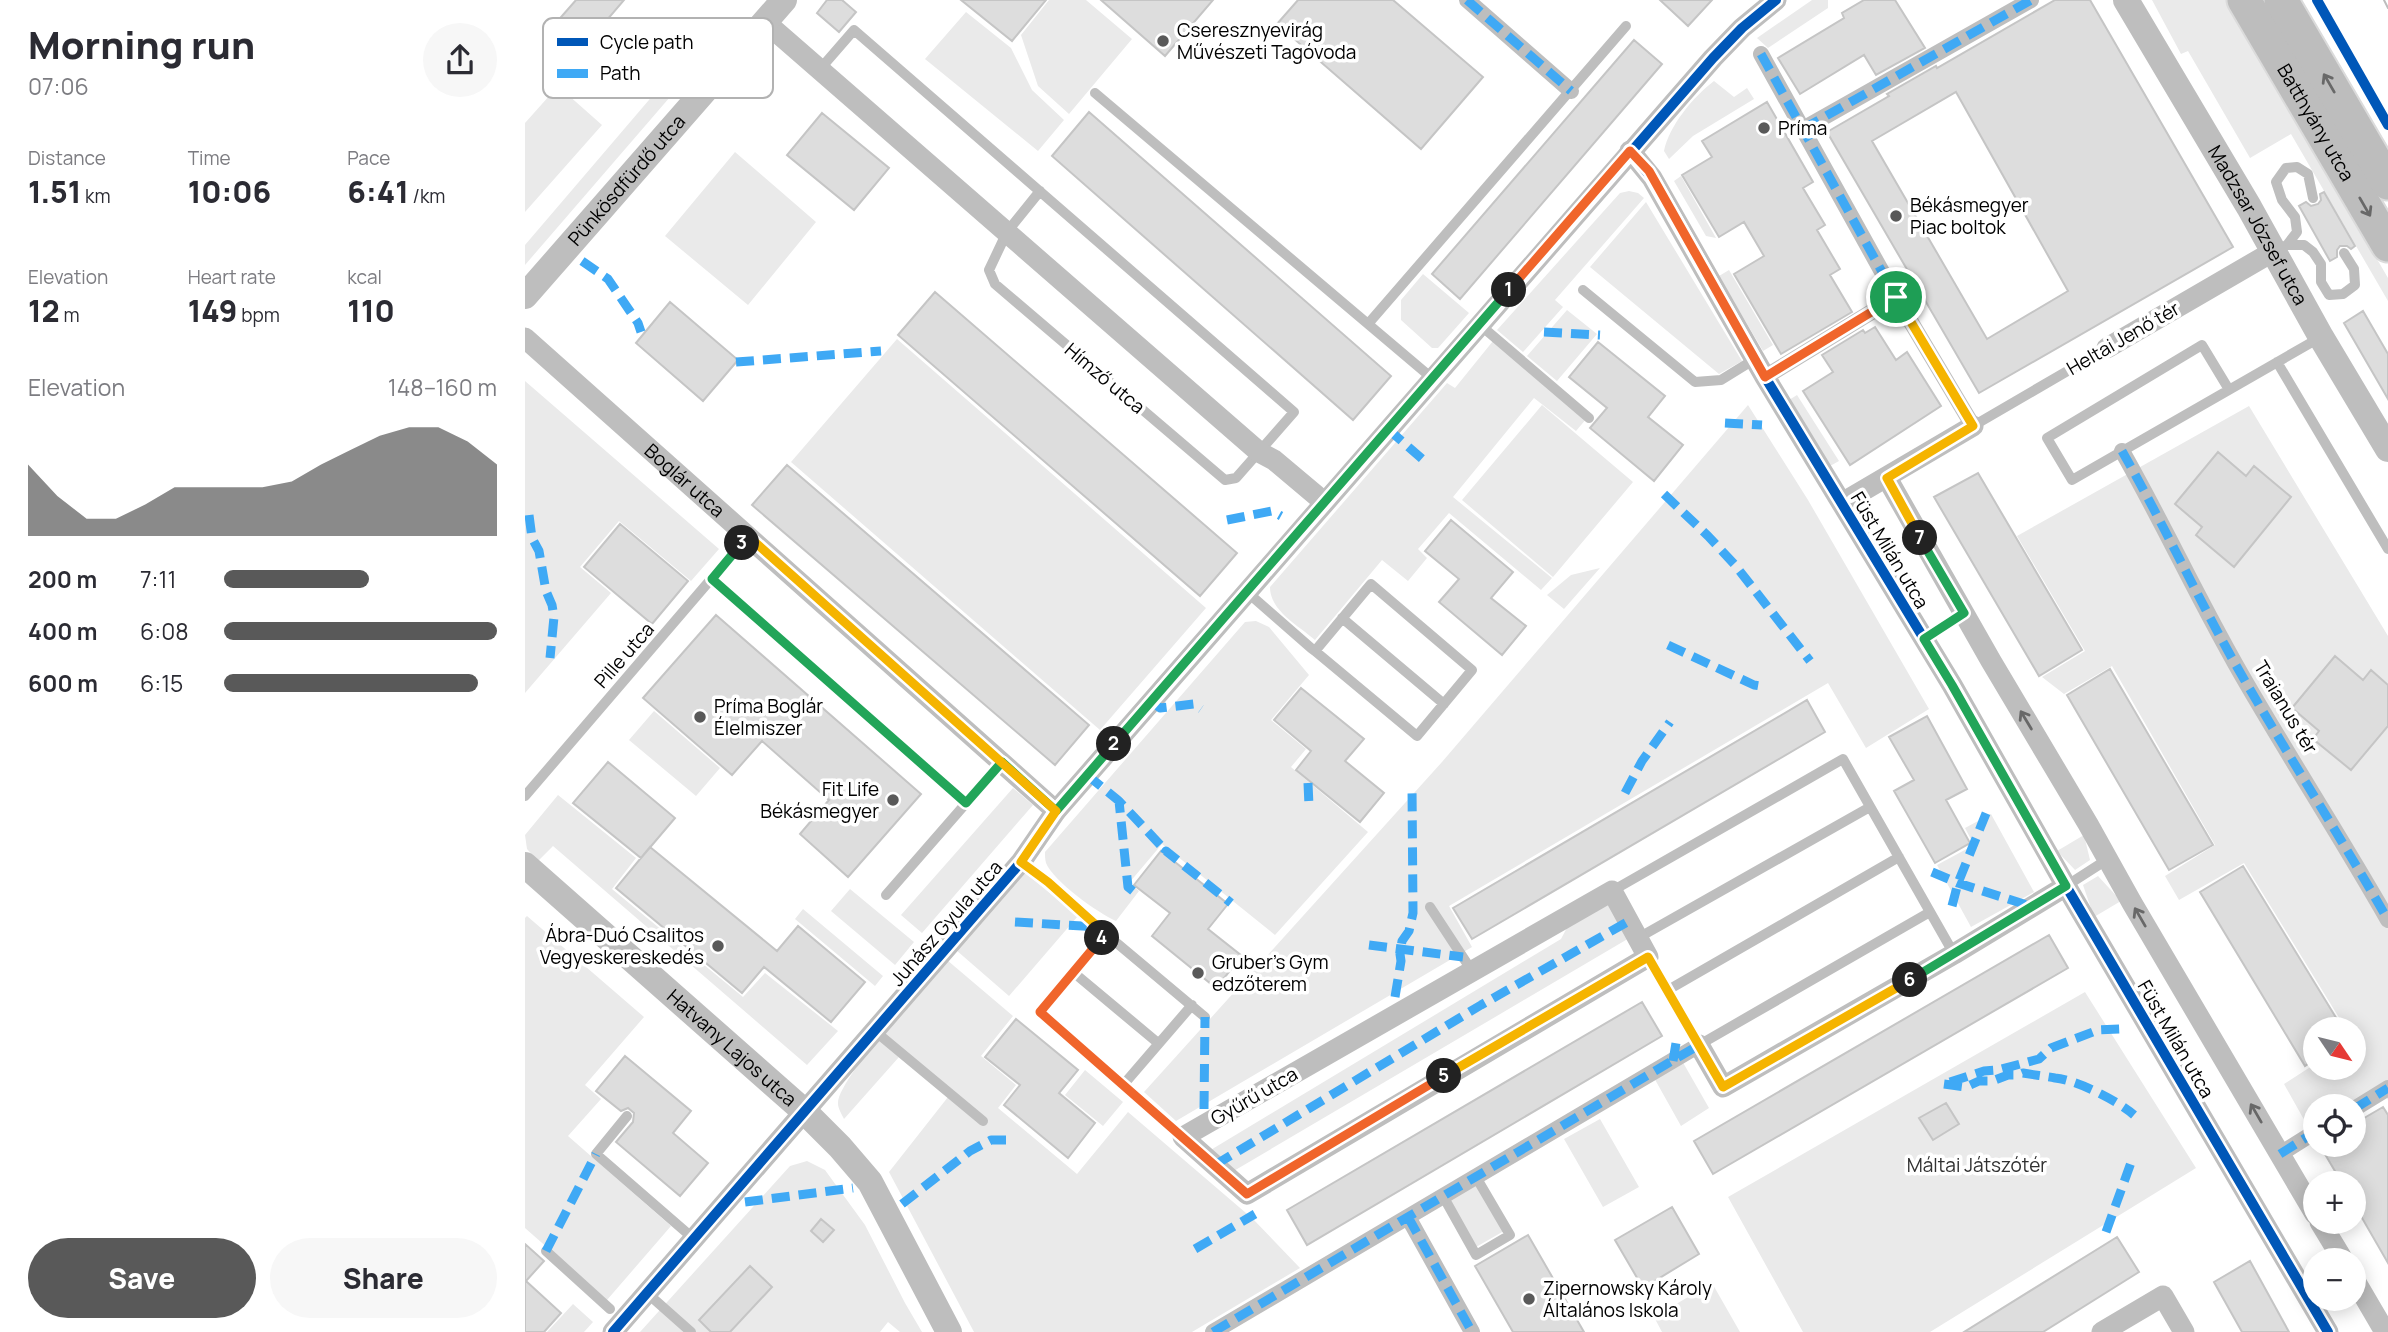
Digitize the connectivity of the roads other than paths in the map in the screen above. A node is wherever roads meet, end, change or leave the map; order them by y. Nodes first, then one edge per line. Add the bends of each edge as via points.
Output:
1 (784, 0) edge
2 (1467, 0) edge
3 (1776, 0) edge
4 (2031, 0) edge
5 (2126, 0) edge
6 (2244, 0) edge
7 (2281, 0) edge
8 (768, 18) edge
9 (1626, 26) dead end
10 (773, 29) edge
11 (1761, 54) dead end
12 (821, 68) junction
13 (1571, 91) junction
14 (1094, 93) dead end
15 (698, 98) edge
16 (1803, 129) junction
17 (1630, 151) junction
18 (2388, 183) edge
19 (1040, 191) junction
20 (2313, 198) dead end
21 (1007, 232) junction
22 (2388, 245) edge
23 (2281, 248) junction
24 (2344, 253) dead end
25 (1583, 290) dead end
26 (525, 296) edge
27 (1896, 297) junction
28 (1368, 324) junction
29 (1479, 324) junction
30 (2321, 337) junction
31 (525, 338) edge
32 (2107, 348) joint
33 (2277, 362) junction
34 (1760, 368) junction
35 (1433, 379) junction
36 (2228, 388) junction
37 (1590, 418) dead end
38 (1973, 426) junction
39 (2388, 449) edge
40 (2122, 451) junction
41 (1259, 452) junction
42 (1887, 478) junction
43 (1324, 502) junction
44 (1842, 503) junction
45 (748, 536) junction
46 (2388, 549) edge
47 (712, 579) junction
48 (1247, 592) junction
49 (1964, 613) junction
50 (1342, 618) junction
51 (1924, 639) junction
52 (1315, 651) junction
53 (1444, 704) junction
54 (1002, 762) junction
55 (525, 796) edge
56 (966, 803) junction
57 (1870, 807) junction
58 (1056, 811) junction
59 (1899, 857) junction
60 (2108, 859) junction
61 (1021, 862) junction
62 (525, 865) edge
63 (2066, 886) junction
64 (1612, 891) junction
65 (885, 895) dead end
66 (1430, 907) dead end
67 (1930, 912) junction
68 (2388, 920) edge
69 (1106, 934) junction
70 (1643, 948) junction
71 (1954, 954) junction
72 (1472, 971) junction
73 (1073, 972) junction
74 (1668, 990) junction
75 (1192, 1006) junction
76 (1205, 1017) dead end
77 (876, 1032) junction
78 (1158, 1043) junction
79 (1699, 1045) junction
80 (1124, 1084) junction
81 (2388, 1088) edge
82 (2366, 1102) edge
83 (805, 1112) junction
84 (627, 1116) dead end
85 (983, 1121) dead end
86 (1184, 1137) junction
87 (2303, 1140) edge
88 (2280, 1154) junction
89 (1476, 1177) junction
90 (2303, 1193) edge
91 (1443, 1196) junction
92 (1408, 1217) junction
93 (694, 1239) junction
94 (545, 1251) dead end
95 (647, 1293) junction
96 (2366, 1300) edge
97 (610, 1309) dead end
98 (613, 1332) edge
99 (691, 1332) edge
100 (949, 1332) edge
101 (1213, 1332) edge
102 (1472, 1332) edge
103 (2102, 1332) edge
104 (2184, 1332) edge
105 (2328, 1332) edge
106 (2385, 1332) edge

1 - 8 street, Pünkösdfürdő utca
2 - 13 street
3 - 17 street, Juhász Gyula utca via 1713,58
4 - 16 street
5 - 23 street, Madzsar József utca
6 -> 22 main road, Batthyány utca
18 -> 7 main road, Batthyány utca
9 - 13 lane
10 - 12 street
11 - 16 street
12 - 19 lane, Hímző utca via 854,30
12 - 21 street
13 - 28 lane
14 - 28 lane
15 - 26 street, Pünkösdfürdő utca
16 - 27 street
17 - 29 street, Juhász Gyula utca
17 - 34 street, Füst Milán utca via 1649,171
19 - 21 lane, Hímző utca
19 - 41 lane, Hímző utca via 1294,412
20 - 23 lane via 2308,174 2297,167 2286,168 2276,181 2282,200 2295,217 2297,232
21 - 41 street
21 - 41 lane, Hímző utca via 989,270 995,284 1225,480 1236,478
23 - 24 lane via 2304,245 2313,252 2329,295 2343,294 2354,285 2354,269
23 - 30 street, Madzsar József utca
23 - 32 street, Heltai Jenő tér
25 - 34 lane via 1695,382 1721,380
27 - 34 street
27 - 38 street
28 - 35 lane
29 - 35 street, Juhász Gyula utca
29 - 37 lane
30 - 33 lane
30 - 39 street, Madzsar József utca
31 - 45 street, Boglár utca
32 - 38 lane, Heltai Jenő tér
33 - 36 lane
33 - 46 lane
34 - 44 street, Füst Milán utca
35 - 43 street, Juhász Gyula utca
36 - 40 lane
36 - 40 lane via 2202,345 2047,438 2072,480
38 - 42 street, Heltai Jenő tér
40 - 68 street, Traianus tér via 2248,687
41 - 43 street
42 - 44 street, Heltai Jenő tér
42 - 49 street, Füst Milán utca
43 - 48 street, Juhász Gyula utca
44 - 51 street, Füst Milán utca
45 - 47 lane, Pille utca
45 - 54 street, Boglár utca
47 - 55 lane, Pille utca
47 - 56 lane
48 - 52 lane
48 - 58 street, Juhász Gyula utca
49 - 51 lane
60 -> 49 street, Füst Milán utca
50 - 52 lane
50 - 53 lane
50 - 53 lane via 1371,584 1472,670
51 - 63 street, Füst Milán utca
52 - 53 lane via 1417,736
54 - 56 lane
54 - 58 street, Boglár utca
56 - 65 lane
57 - 59 lane
57 - 64 lane via 1843,759
57 - 70 lane
58 - 61 street, Juhász Gyula utca
59 - 67 lane
59 - 74 lane
60 - 63 lane
88 -> 60 street, Füst Milán utca
61 - 69 lane
61 - 77 street, Juhász Gyula utca
62 - 83 street, Hatvany Lajos utca
63 - 71 street
63 - 105 street, Füst Milán utca
64 - 70 street
64 - 72 street, Gyűrű utca
66 - 72 lane
67 - 71 lane
67 - 79 lane
69 - 73 lane
69 - 75 lane
70 - 74 lane
70 - 86 street, Gyűrű utca via 1247,1194
71 - 79 street via 1723,1087
72 - 86 street, Gyűrű utca
73 - 78 lane
73 - 80 lane via 1040,1012
74 - 79 lane
75 - 76 lane
75 - 78 lane
77 - 83 street, Juhász Gyula utca
77 - 85 lane
78 - 80 lane
79 - 89 street
80 - 86 lane
81 - 82 street
83 - 93 street, Juhász Gyula utca
83 - 100 street, Hatvany Lajos utca via 870,1182
84 - 93 lane via 596,1154
87 - 88 street
88 - 90 street, Füst Milán utca
89 - 91 street
89 - 91 lane via 1510,1235 1476,1255
91 - 92 street
92 - 101 street
92 - 102 street
93 - 95 street, Juhász Gyula utca
94 - 97 lane
95 - 98 street, Juhász Gyula utca
95 - 99 lane
96 - 106 street
103 - 104 street via 2164,1296

